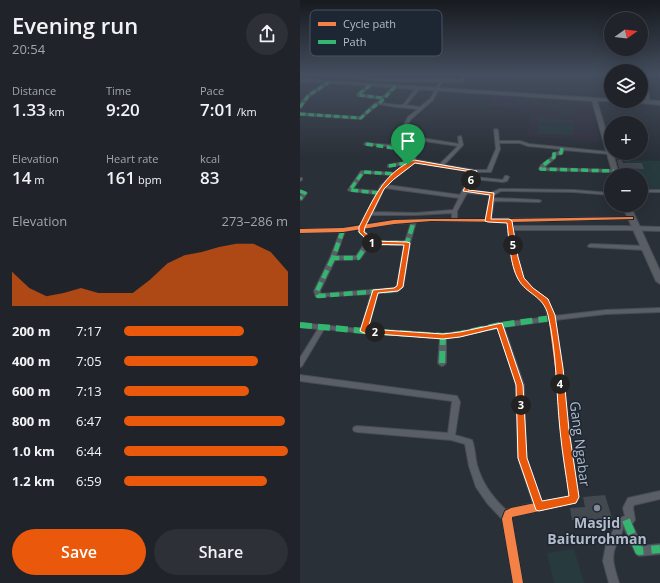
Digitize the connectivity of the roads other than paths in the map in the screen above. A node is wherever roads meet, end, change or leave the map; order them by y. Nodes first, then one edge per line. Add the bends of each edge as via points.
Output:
1 (407, 102) edge
2 (430, 102) edge
3 (595, 102) edge
4 (379, 103) joint
5 (404, 106) junction
6 (420, 108) junction
7 (300, 114) edge
8 (496, 130) dead end
9 (604, 135) edge
10 (400, 136) junction
11 (460, 137) dead end
12 (423, 140) junction
13 (498, 142) junction
14 (366, 144) dead end
15 (461, 145) junction
16 (390, 147) junction
17 (562, 148) junction
18 (604, 152) edge
19 (414, 161) junction
20 (407, 164) junction
21 (441, 165) junction
22 (389, 166) dead end
23 (475, 172) junction
24 (604, 172) edge
25 (396, 174) junction
26 (472, 178) junction
27 (507, 178) dead end
28 (383, 186) junction
29 (300, 191) edge
30 (465, 191) junction
31 (648, 191) edge
32 (660, 191) edge
33 (378, 193) junction
34 (604, 193) edge
35 (462, 197) junction
36 (492, 197) junction
37 (300, 199) edge
38 (539, 200) dead end
39 (455, 211) junction
40 (629, 212) edge
41 (369, 213) junction
42 (631, 218) junction
43 (454, 220) junction
44 (414, 221) junction
45 (488, 221) junction
46 (510, 225) junction
47 (362, 227) junction
48 (636, 228) junction
49 (660, 229) edge
50 (343, 230) junction
51 (300, 231) edge
52 (368, 243) junction
53 (407, 243) junction
54 (591, 246) dead end
55 (645, 248) junction
56 (333, 258) junction
57 (660, 281) edge
58 (375, 292) junction
59 (660, 310) edge
60 (552, 318) junction
61 (300, 325) edge
62 (500, 325) junction
63 (322, 327) junction
64 (364, 331) junction
65 (443, 336) junction
66 (442, 363) dead end
67 (300, 364) edge
68 (300, 378) edge
69 (357, 429) dead end
70 (451, 437) junction
71 (660, 495) edge
72 (539, 506) junction
73 (507, 517) junction
74 (626, 520) junction
75 (660, 549) edge
76 (518, 583) edge
77 (614, 583) edge

1 - 5 street
2 - 6 street
3 - 9 street
4 - 5 street
4 - 7 street via 363,117 358,118
5 - 6 street
6 - 10 street via 407,122
8 - 13 street
10 - 12 street
10 - 16 street
11 - 15 street
12 - 15 street
12 - 19 street via 412,152
13 - 17 street via 520,142
13 - 23 street via 498,151 489,171
14 - 16 street
15 - 21 street
16 - 20 street via 398,150
17 - 18 street
17 - 24 street via 562,153 554,154 554,157 540,169
19 - 20 street
19 - 21 street
20 - 22 street
20 - 25 street
21 - 23 street
23 - 26 street
25 - 28 street
25 - 33 street via 363,172 350,190
26 - 27 street via 503,181
26 - 30 street
28 - 33 street
28 - 35 street
29 - 37 street via 305,193
30 - 35 street
30 - 36 street
31 - 32 street
33 - 41 street
34 - 36 street via 500,190
35 - 39 street
36 - 38 street
36 - 45 street
39 - 41 street via 416,214
39 - 43 street
40 - 42 street
41 - 47 street
42 - 46 street
42 - 48 street
43 - 44 street
43 - 45 street
44 - 47 street
44 - 53 street
45 - 46 street
46 - 48 street
46 - 60 street, Gang Ngabar via 521,278 546,300
47 - 50 street
47 - 52 street via 361,232 369,239
48 - 49 street
48 - 55 street
50 - 51 street
50 - 56 street
52 - 53 street
52 - 56 street via 358,258
53 - 58 street via 399,288
54 - 55 street
55 - 57 street
56 - 58 street via 317,291 318,296
58 - 64 street
59 - 60 street
60 - 62 street
60 - 72 street, Gang Ngabar via 574,497 572,500
61 - 63 street
62 - 65 street
62 - 72 street via 520,385 522,458
63 - 64 street
63 - 67 street
64 - 65 street
65 - 66 street
68 - 70 street via 454,398 456,402
69 - 70 street
70 - 73 street via 469,442 475,474 480,485 491,503
71 - 74 street via 631,500 628,508 630,519
72 - 73 street, Gang Ngabar via 511,512
73 - 76 street
74 - 75 street via 639,551
74 - 77 street via 619,523 618,532 608,553

